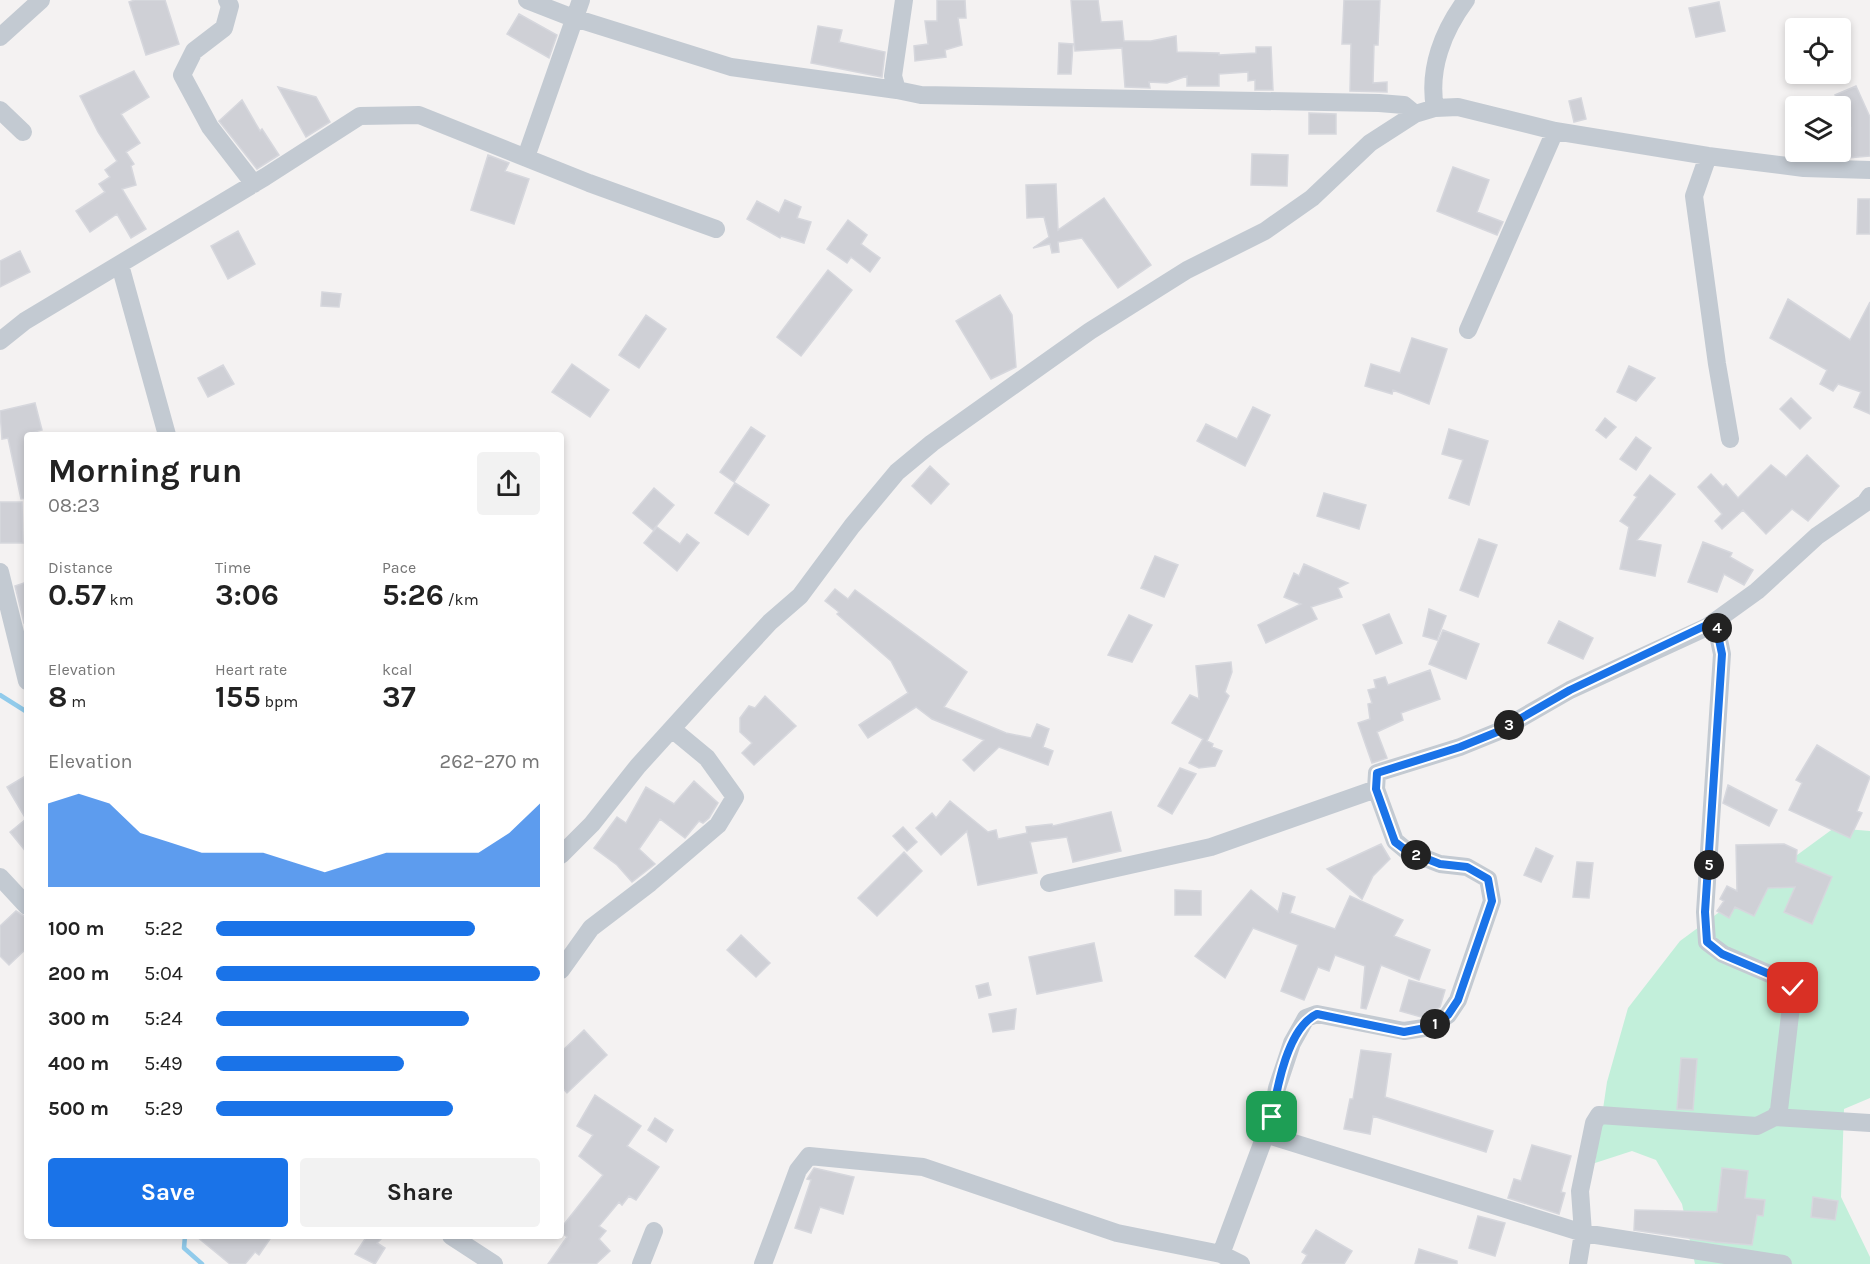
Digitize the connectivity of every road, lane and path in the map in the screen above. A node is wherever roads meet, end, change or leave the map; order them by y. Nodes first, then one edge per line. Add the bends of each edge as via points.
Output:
1 (41, 0) edge
2 (227, 0) edge
3 (527, 0) edge
4 (581, 0) edge
5 (904, 0) edge
6 (1466, 0) edge
7 (575, 18) junction
8 (0, 38) edge
9 (897, 90) junction
10 (1435, 108) junction
11 (0, 110) edge
12 (1415, 114) junction
13 (1555, 131) junction
14 (22, 132) dead end
15 (1708, 156) junction
16 (526, 158) junction
17 (1870, 170) edge
18 (254, 184) junction
19 (716, 229) dead end
20 (120, 265) junction
21 (1468, 330) dead end
22 (0, 341) edge
23 (166, 432) edge
24 (1730, 439) dead end
25 (1870, 496) edge
26 (0, 572) edge
27 (1715, 621) junction
28 (24, 663) edge
29 (672, 729) junction
30 (1376, 789) junction
31 (564, 852) edge
32 (0, 877) edge
33 (1049, 883) dead end
34 (24, 903) edge
35 (564, 966) edge
36 (1775, 1118) junction
37 (1870, 1123) edge
38 (1264, 1134) junction
39 (654, 1231) dead end
40 (1583, 1233) junction
41 (456, 1239) edge
42 (1221, 1254) junction
43 (494, 1264) edge
44 (641, 1264) edge
45 (763, 1264) edge
46 (1241, 1264) edge
47 (1578, 1264) edge
48 (1783, 1264) edge

1 - 8 street
2 - 18 street via 230,6 224,28 194,51 182,75 210,127
3 - 7 street
4 - 7 street
5 - 9 street via 893,76
6 - 10 street via 1440,45 1432,94
7 - 9 street via 731,67
7 - 16 street
9 - 12 street via 921,95 1379,103 1404,105
10 - 12 street
10 - 13 street via 1458,107
11 - 14 street
12 - 29 street via 1370,143 1312,198 1265,231 1144,296 1029,371 932,443 897,472 800,596 770,622
13 - 15 street
13 - 21 street
15 - 17 street via 1804,168
15 - 24 street via 1694,196
16 - 18 street via 419,115 360,116
16 - 19 street
18 - 20 street
20 - 22 street
20 - 23 street
25 - 27 street via 1816,536 1757,591
26 - 28 street
27 - 30 street via 1570,690 1497,732 1377,773
27 - 36 street via 1722,654 1705,912 1707,942 1722,954 1788,982 1793,988 1784,1085
29 - 31 street
29 - 35 street via 707,758 735,796 718,825 591,928
30 - 33 street via 1211,847
30 - 38 street via 1395,842 1440,864 1467,867 1488,879 1492,901 1479,943 1458,1000 1448,1015 1431,1027 1404,1032 1317,1014 1306,1018 1292,1043
32 - 34 street
36 - 37 street
36 - 40 street via 1757,1126 1599,1115 1580,1191
38 - 40 street
38 - 42 street
39 - 44 street
40 - 47 street
40 - 48 street
41 - 43 street
42 - 45 street via 1117,1233 923,1167 809,1156 798,1170
42 - 46 street

